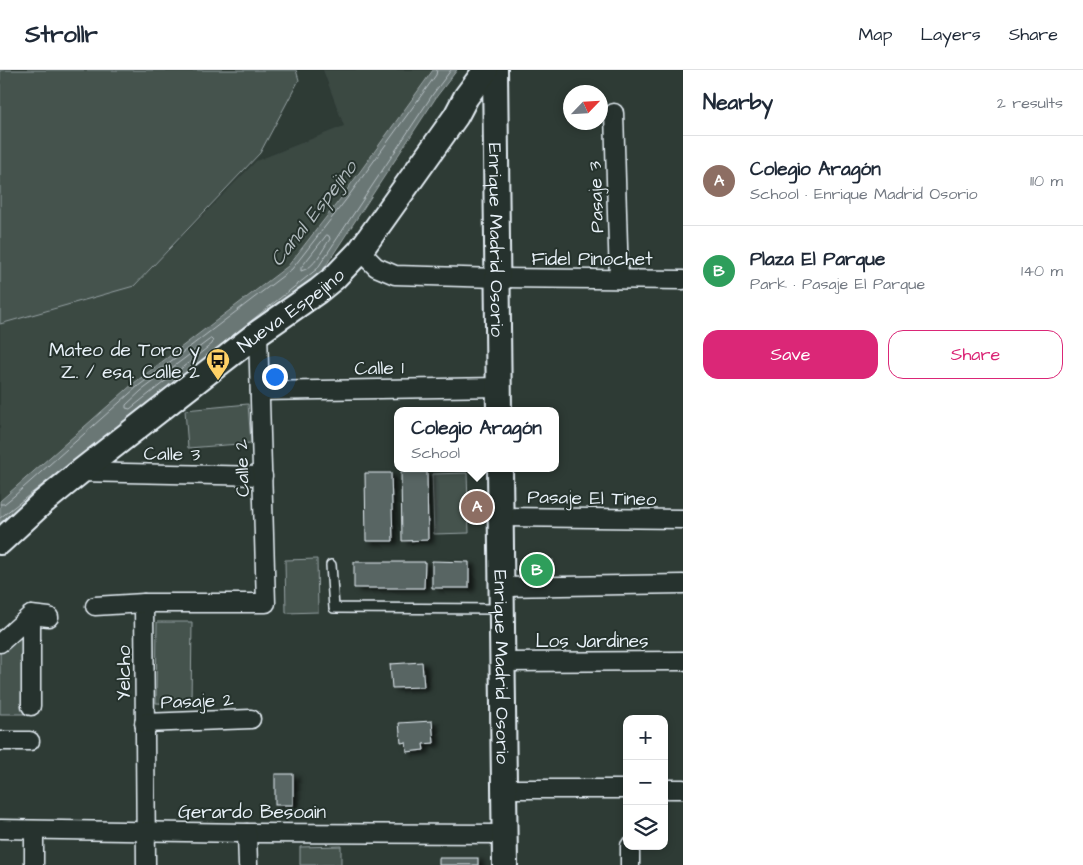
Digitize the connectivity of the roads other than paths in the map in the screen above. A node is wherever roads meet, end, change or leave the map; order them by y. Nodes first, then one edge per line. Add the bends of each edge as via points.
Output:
1 (492, 77) edge
2 (614, 113) dead end
3 (360, 251) junction
4 (497, 278) junction
5 (619, 280) junction
6 (683, 280) edge
7 (258, 333) junction
8 (499, 387) junction
9 (260, 390) junction
10 (499, 407) edge
11 (80, 472) junction
12 (500, 472) edge
13 (263, 476) junction
14 (500, 517) junction
15 (683, 520) edge
16 (0, 542) edge
17 (331, 565) dead end
18 (683, 584) edge
19 (501, 598) junction
20 (144, 603) junction
21 (95, 606) dead end
22 (31, 615) junction
23 (49, 617) dead end
24 (0, 643) edge
25 (683, 661) edge
26 (502, 662) junction
27 (31, 706) dead end
28 (251, 719) dead end
29 (144, 723) junction
30 (0, 741) edge
31 (30, 741) dead end
32 (504, 789) junction
33 (623, 789) edge
34 (668, 789) edge
35 (683, 789) edge
36 (0, 829) edge
37 (34, 830) junction
38 (146, 832) junction
39 (247, 833) junction
40 (504, 834) junction
41 (630, 850) edge
42 (34, 865) edge
43 (146, 865) edge
44 (248, 865) edge
45 (505, 865) edge
46 (630, 865) edge

1 - 3 street, Nueva Espejino via 456,116
1 - 4 street, Enrique Madrid Osorio
2 - 5 street, Pasaje 3
3 - 4 street, Fidel Pinochet via 376,267 395,275
3 - 7 street, Nueva Espejino via 318,291
4 - 5 street, Fidel Pinochet
4 - 8 street, Enrique Madrid Osorio
5 - 6 street, Fidel Pinochet
7 - 9 street, Calle 2
7 - 11 street, Nueva Espejino
8 - 9 street, Calle 1
8 - 10 street, Enrique Madrid Osorio
9 - 13 street, Calle 2
11 - 13 street, Calle 3
11 - 16 street, Nueva Espejino
12 - 14 street, Enrique Madrid Osorio
13 - 20 street, Calle 2 via 266,603
14 - 15 street, Pasaje El Tineo
14 - 19 street, Enrique Madrid Osorio
17 - 19 lane via 334,608
18 - 19 street
19 - 26 street, Enrique Madrid Osorio
20 - 21 street
20 - 29 street, Yelcho
22 - 23 street
22 - 24 street
22 - 27 street
25 - 26 street, Los Jardines
26 - 32 street, Enrique Madrid Osorio
28 - 29 street, Pasaje 2
29 - 38 street, Yelcho
30 - 31 street
32 - 33 street
32 - 40 street, Enrique Madrid Osorio
34 - 35 street
36 - 37 street, Gerardo Besoain
37 - 38 street, Gerardo Besoain
37 - 42 street
38 - 39 street, Gerardo Besoain
38 - 43 street, Yelcho
39 - 40 street, Gerardo Besoain
39 - 44 street
40 - 45 street, Enrique Madrid Osorio
41 - 46 street

